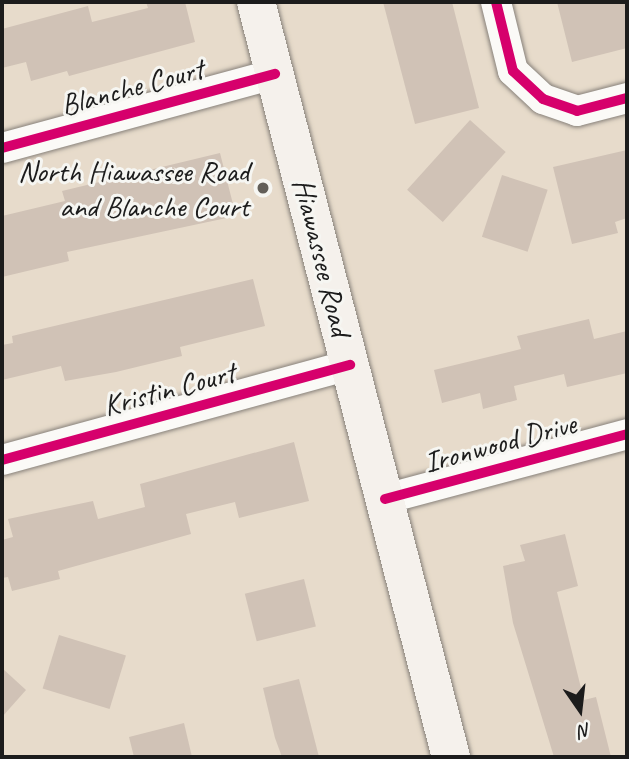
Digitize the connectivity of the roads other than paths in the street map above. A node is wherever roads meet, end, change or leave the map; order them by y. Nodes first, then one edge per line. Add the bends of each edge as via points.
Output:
1 (256, 2) edge
2 (496, 2) edge
3 (275, 74) junction
4 (627, 98) edge
5 (2, 148) edge
6 (350, 365) junction
7 (627, 434) edge
8 (2, 460) edge
9 (385, 499) junction
10 (451, 757) edge

1 - 3 main road, Hiawassee Road
2 - 4 street via 513,71 543,99 577,111
3 - 5 street, Blanche Court
3 - 6 main road, Hiawassee Road
6 - 8 street, Kristin Court
6 - 9 main road, Hiawassee Road
7 - 9 street, Ironwood Drive
9 - 10 main road, Hiawassee Road

